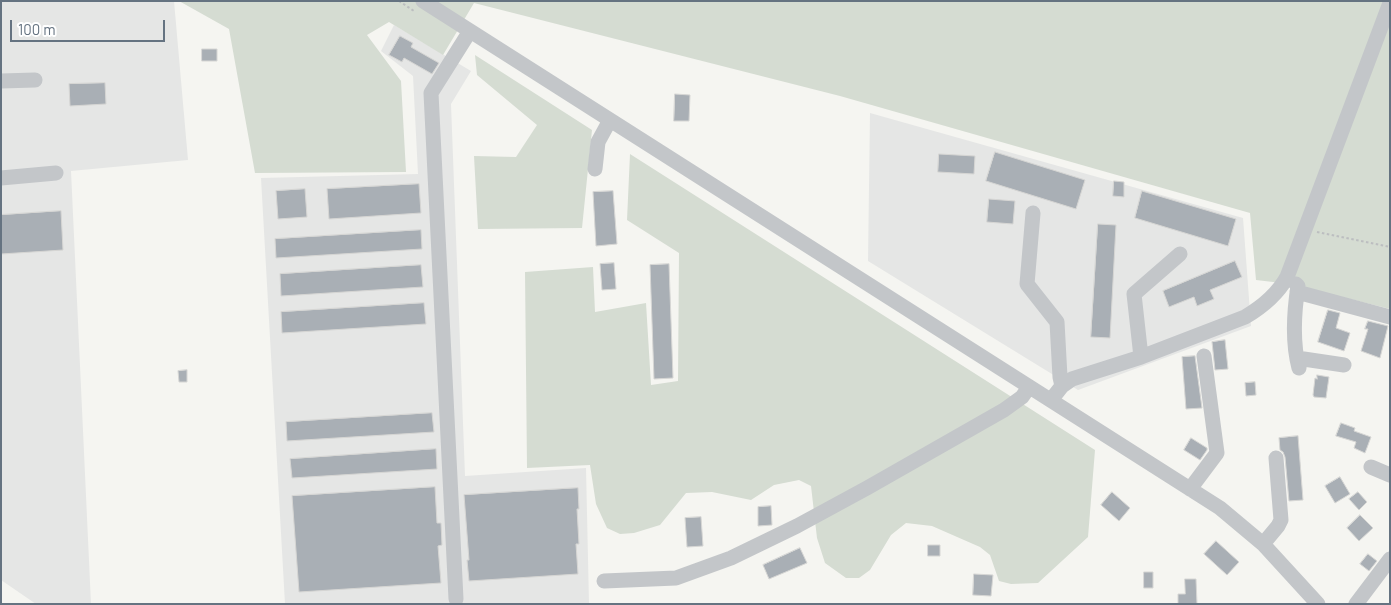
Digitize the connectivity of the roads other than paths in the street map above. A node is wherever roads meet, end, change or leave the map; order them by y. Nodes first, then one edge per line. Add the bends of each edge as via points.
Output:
1 (423, 1) edge
2 (1390, 3) edge
3 (470, 31) junction
4 (35, 80) dead end
5 (1, 81) edge
6 (610, 120) junction
7 (596, 169) dead end
8 (56, 173) dead end
9 (1, 178) edge
10 (1033, 212) dead end
11 (1180, 254) dead end
12 (1287, 277) junction
13 (1297, 292) junction
14 (1390, 317) edge
15 (1204, 356) dead end
16 (1141, 357) junction
17 (1344, 365) dead end
18 (1062, 386) junction
19 (1029, 387) junction
20 (1051, 400) junction
21 (1276, 458) dead end
22 (1372, 467) dead end
23 (1390, 475) edge
24 (1190, 489) junction
25 (1263, 544) junction
26 (1390, 559) edge
27 (604, 582) dead end
28 (456, 599) dead end
29 (1318, 604) edge
30 (1356, 604) edge

1 - 3 street
2 - 12 street
3 - 6 street
3 - 28 street via 432,93
4 - 5 street
6 - 7 street via 598,142
6 - 19 street
8 - 9 street
10 - 18 street via 1027,284 1057,322
11 - 16 street via 1134,294
12 - 13 street via 1298,286
12 - 16 street via 1265,304 1245,318
13 - 14 street
13 - 17 street via 1295,334 1298,363
15 - 24 street via 1217,453
16 - 18 street via 1072,379
18 - 20 street
19 - 20 street
19 - 27 street via 1022,397 987,420 797,526 732,558 676,578
20 - 24 street
21 - 25 street via 1281,520
22 - 23 street
24 - 25 street via 1220,508
25 - 29 street
26 - 30 street

